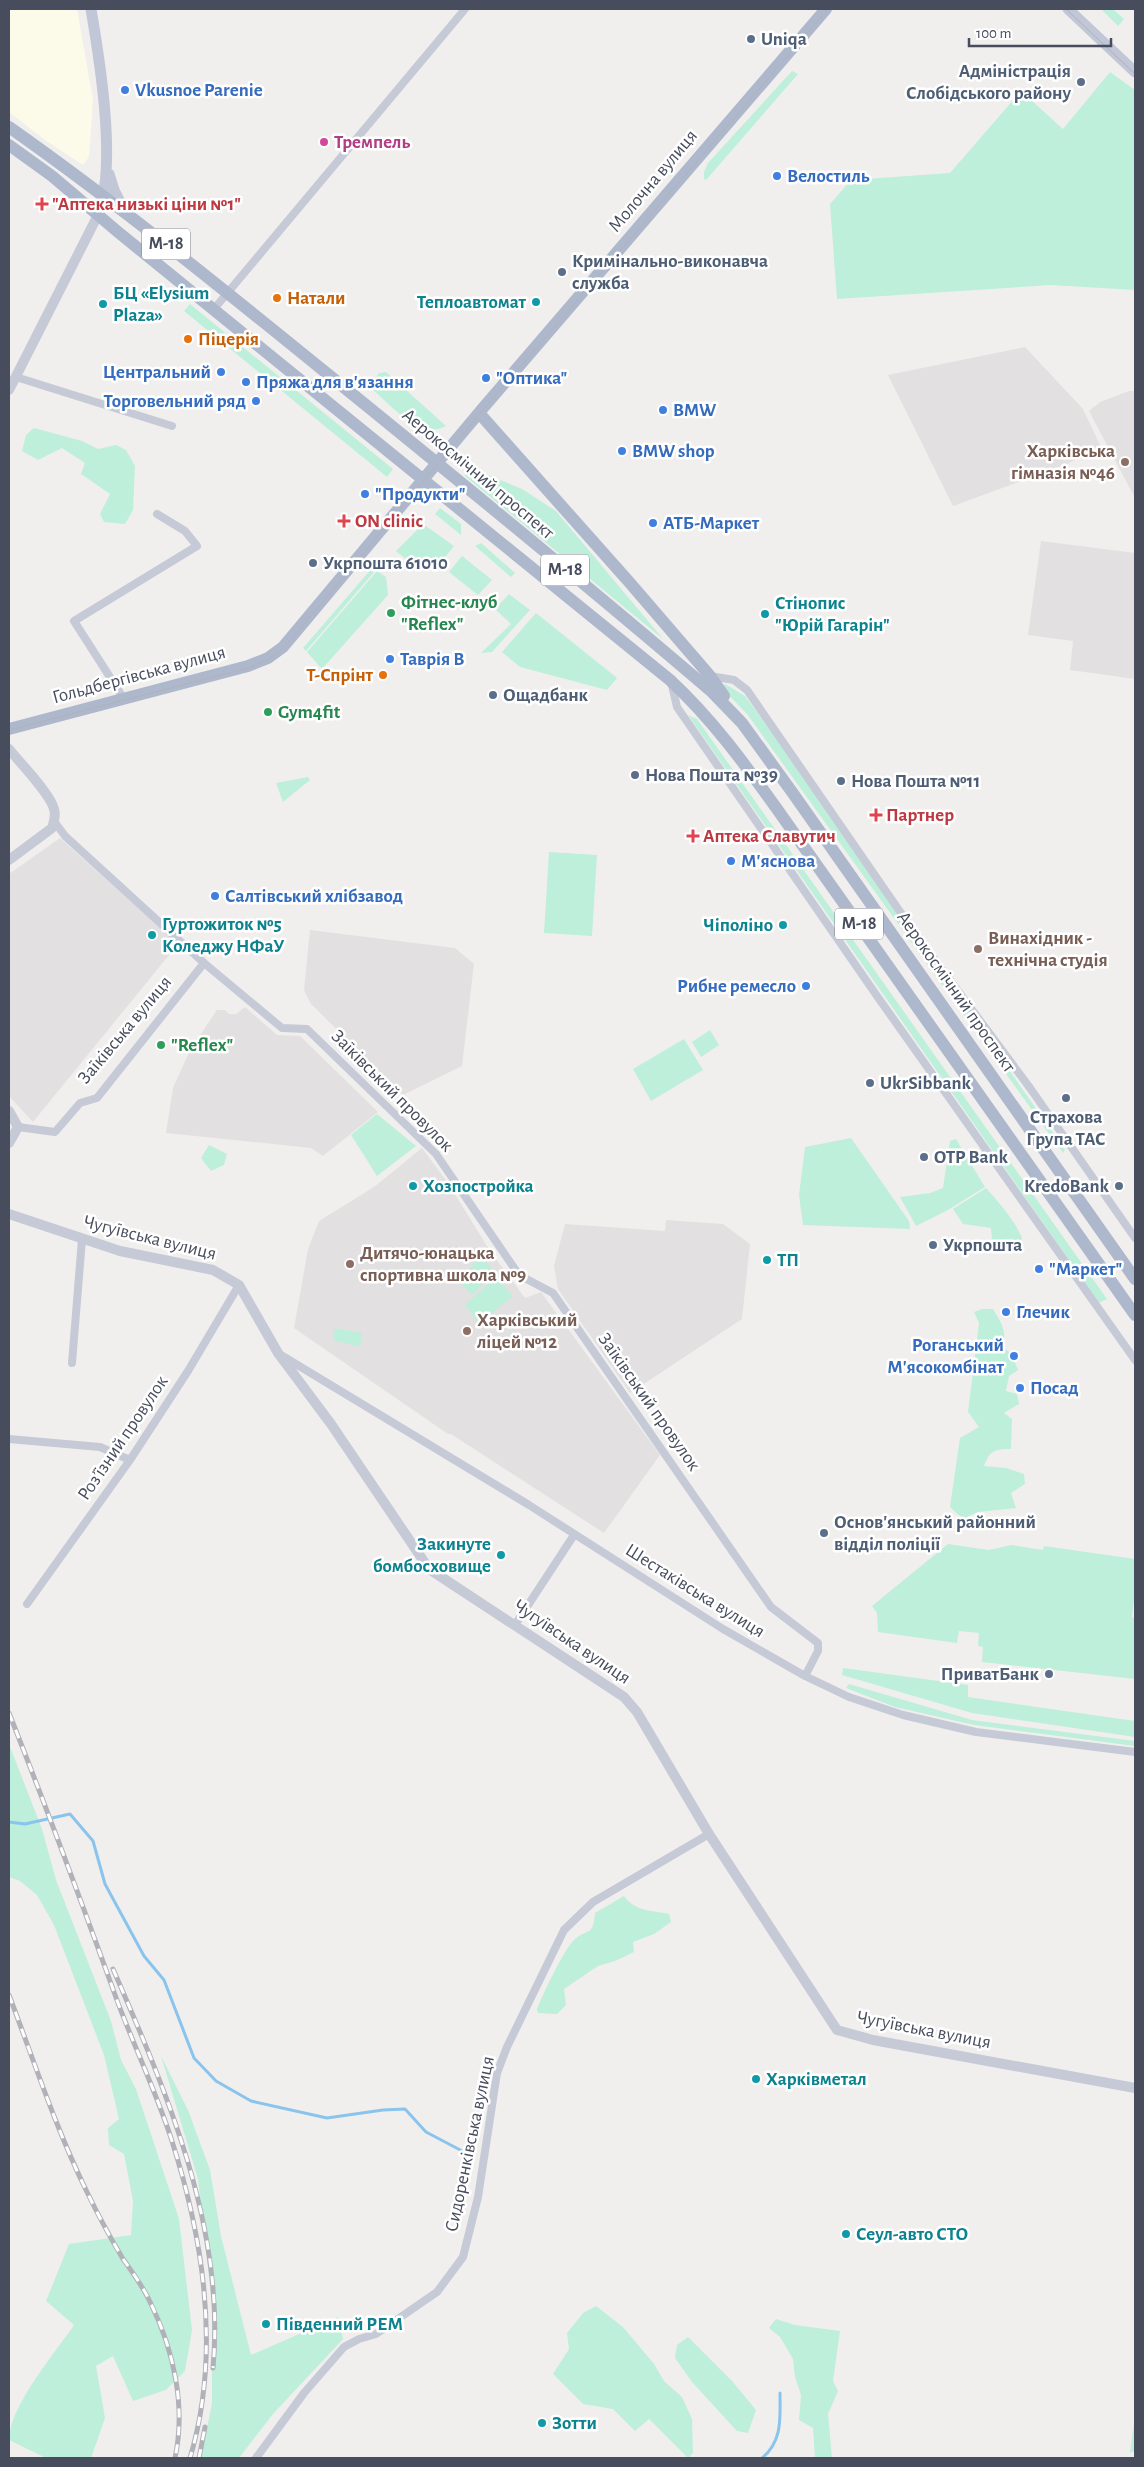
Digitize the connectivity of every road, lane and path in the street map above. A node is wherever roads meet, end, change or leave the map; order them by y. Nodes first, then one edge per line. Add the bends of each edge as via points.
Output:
1 (91, 9) edge
2 (465, 9) edge
3 (826, 9) edge
4 (1068, 9) edge
5 (1135, 72) edge
6 (9, 127) edge
7 (9, 145) edge
8 (106, 162) junction
9 (104, 196) junction
10 (125, 212) junction
11 (98, 215) junction
12 (227, 293) junction
13 (214, 309) junction
14 (16, 377) junction
15 (9, 390) edge
16 (478, 413) junction
17 (172, 426) dead end
18 (437, 464) junction
19 (424, 480) junction
20 (158, 514) dead end
21 (664, 622) junction
22 (652, 643) junction
23 (276, 652) joint
24 (693, 676) junction
25 (710, 676) junction
26 (670, 680) junction
27 (124, 699) junction
28 (742, 723) junction
29 (9, 729) edge
30 (9, 749) edge
31 (54, 821) junction
32 (9, 860) edge
33 (204, 963) junction
34 (9, 1111) edge
35 (18, 1126) junction
36 (9, 1143) edge
37 (9, 1214) edge
38 (1135, 1238) edge
39 (82, 1239) junction
40 (1135, 1280) edge
41 (239, 1285) junction
42 (1135, 1315) edge
43 (278, 1353) junction
44 (1135, 1360) edge
45 (72, 1363) dead end
46 (9, 1439) edge
47 (130, 1460) junction
48 (574, 1535) junction
49 (27, 1604) dead end
50 (515, 1625) junction
51 (805, 1676) junction
52 (1135, 1752) edge
53 (709, 1834) junction
54 (1135, 2088) edge
55 (256, 2458) edge

1 - 8 main road
2 - 12 street
3 - 16 main road, Молочна вулиця
4 - 5 main road
6 - 9 main road, М-18
7 - 11 main road, М-18
8 - 9 main road
8 - 10 main road
9 - 10 main road, Аерокосмічний проспект / М-18
9 - 11 main road
10 - 12 main road, Аерокосмічний проспект / М-18
11 - 13 main road, Аерокосмічний проспект / М-18
11 - 14 street
12 - 13 street
12 - 18 main road, Аерокосмічний проспект / М-18
13 - 19 main road, Аерокосмічний проспект / М-18
14 - 15 street
14 - 17 street
16 - 18 main road, Молочна вулиця
16 - 21 main road
18 - 19 main road, Молочна вулиця
18 - 22 main road, Аерокосмічний проспект / М-18
19 - 23 main road, Молочна вулиця
19 - 26 main road, Аерокосмічний проспект / М-18
20 - 27 street via 185,531 197,546 74,621
21 - 22 main road via 667,642 662,645
21 - 25 main road
22 - 24 main road, Аерокосмічний проспект / М-18
23 - 27 main road, Гольдбергівська вулиця via 248,666
24 - 25 street
24 - 28 main road, Аерокосмічний проспект / М-18
25 - 28 main road
25 - 38 street via 734,680 748,690 912,929 1030,1088
26 - 42 main road, Аерокосмічний проспект / М-18 via 723,735
26 - 44 street via 677,707
27 - 29 main road, Гольдбергівська вулиця
28 - 40 main road, Аерокосмічний проспект / М-18
30 - 31 street via 47,797 54,809
31 - 32 street via 52,828
31 - 33 street, Заїківський провулок via 65,836
33 - 35 street, Заїківська вулиця via 96,1098 80,1103 55,1132
33 - 51 street, Заїківський провулок via 282,1028 307,1029 436,1154 519,1276 553,1293 771,1607 818,1643 818,1651
34 - 35 street
35 - 36 street
37 - 39 street, Чугуївська вулиця
39 - 41 street, Чугуївська вулиця via 120,1251 214,1270
39 - 45 street
41 - 43 street, Чугуївська вулиця
41 - 47 street, Роз’їзний провулок
43 - 48 street, Шестаківська вулиця
43 - 50 street, Чугуївська вулиця via 429,1569
46 - 47 street via 100,1447
47 - 49 street, Роз’їзний провулок
48 - 50 street
48 - 51 street, Шестаківська вулиця via 723,1629
50 - 53 street, Чугуївська вулиця via 624,1697 637,1712
51 - 52 street, Шестаківська вулиця via 849,1696 918,1719 976,1732
53 - 54 street, Чугуївська вулиця via 837,2030 873,2040
53 - 55 street, Сидоренківська вулиця via 593,1902 564,1930 497,2073 478,2197 463,2257 437,2292 376,2334 359,2338 344,2347 304,2393

